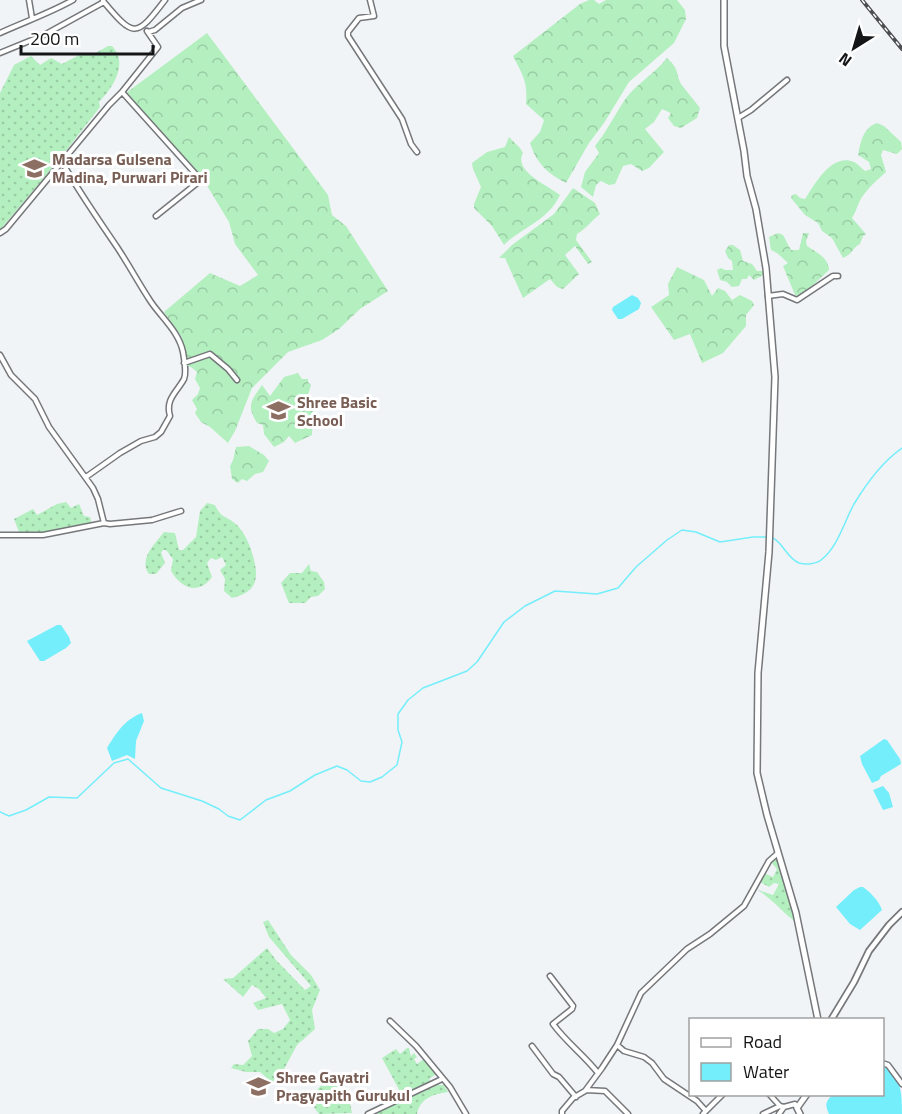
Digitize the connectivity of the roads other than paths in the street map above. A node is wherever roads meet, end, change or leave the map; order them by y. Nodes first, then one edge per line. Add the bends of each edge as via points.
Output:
1 (29, 0) edge
2 (73, 0) edge
3 (165, 0) edge
4 (201, 0) edge
5 (370, 0) edge
6 (724, 0) edge
7 (103, 1) edge
8 (190, 2) edge
9 (32, 18) junction
10 (146, 25) junction
11 (147, 31) junction
12 (0, 33) edge
13 (0, 53) edge
14 (787, 80) dead end
15 (122, 92) junction
16 (738, 118) junction
17 (417, 152) dead end
18 (62, 162) junction
19 (156, 216) dead end
20 (0, 233) edge
21 (838, 276) dead end
22 (768, 296) junction
23 (0, 355) edge
24 (184, 363) junction
25 (237, 380) dead end
26 (86, 477) junction
27 (181, 511) dead end
28 (104, 523) junction
29 (0, 536) edge
30 (778, 853) junction
31 (902, 912) edge
32 (550, 976) dead end
33 (818, 1018) edge
34 (832, 1018) edge
35 (390, 1021) dead end
36 (617, 1045) junction
37 (532, 1046) dead end
38 (884, 1064) edge
39 (598, 1073) junction
40 (442, 1079) junction
41 (902, 1084) edge
42 (585, 1090) junction
43 (689, 1096) edge
44 (690, 1096) edge
45 (722, 1096) edge
46 (770, 1096) edge
47 (806, 1096) edge
48 (576, 1097) junction
49 (782, 1107) junction
50 (798, 1111) edge
51 (706, 1112) edge
52 (368, 1114) edge
53 (466, 1114) edge
54 (562, 1114) edge
55 (628, 1114) edge
56 (763, 1114) edge
57 (779, 1114) edge

1 - 9 street
2 - 9 street
3 - 10 street
4 - 8 street
5 - 17 street via 374,16 359,18 348,36 402,119
6 - 16 main road via 724,46
7 - 10 street via 124,25 134,29
7 - 13 street via 44,35
8 - 11 street via 155,30
9 - 12 street
10 - 11 street
11 - 15 street via 158,47
14 - 16 street
15 - 18 street
15 - 19 street via 201,180
16 - 22 main road
18 - 20 street
18 - 24 street via 173,331
21 - 22 street via 801,299 783,294
22 - 30 main road via 775,377 756,747 758,773
23 - 26 street via 11,375 35,399
24 - 25 street via 210,354
24 - 26 street via 185,377 171,396 170,416 161,432 110,458
26 - 28 street
27 - 28 street via 152,520
28 - 29 street via 43,535
30 - 33 main road via 796,913
30 - 36 street via 769,861 744,906 687,950 641,993
31 - 34 street via 869,951
32 - 39 street via 573,1006 553,1024
35 - 40 street
36 - 39 street
36 - 43 street via 644,1057 664,1079
37 - 48 street
38 - 41 street
39 - 42 street
40 - 52 street
40 - 53 street
42 - 48 street
42 - 55 street via 605,1092
44 - 51 street
45 - 51 street
46 - 49 street
47 - 50 main road
48 - 54 street via 565,1105
49 - 50 street via 795,1104
49 - 56 street
49 - 57 street

